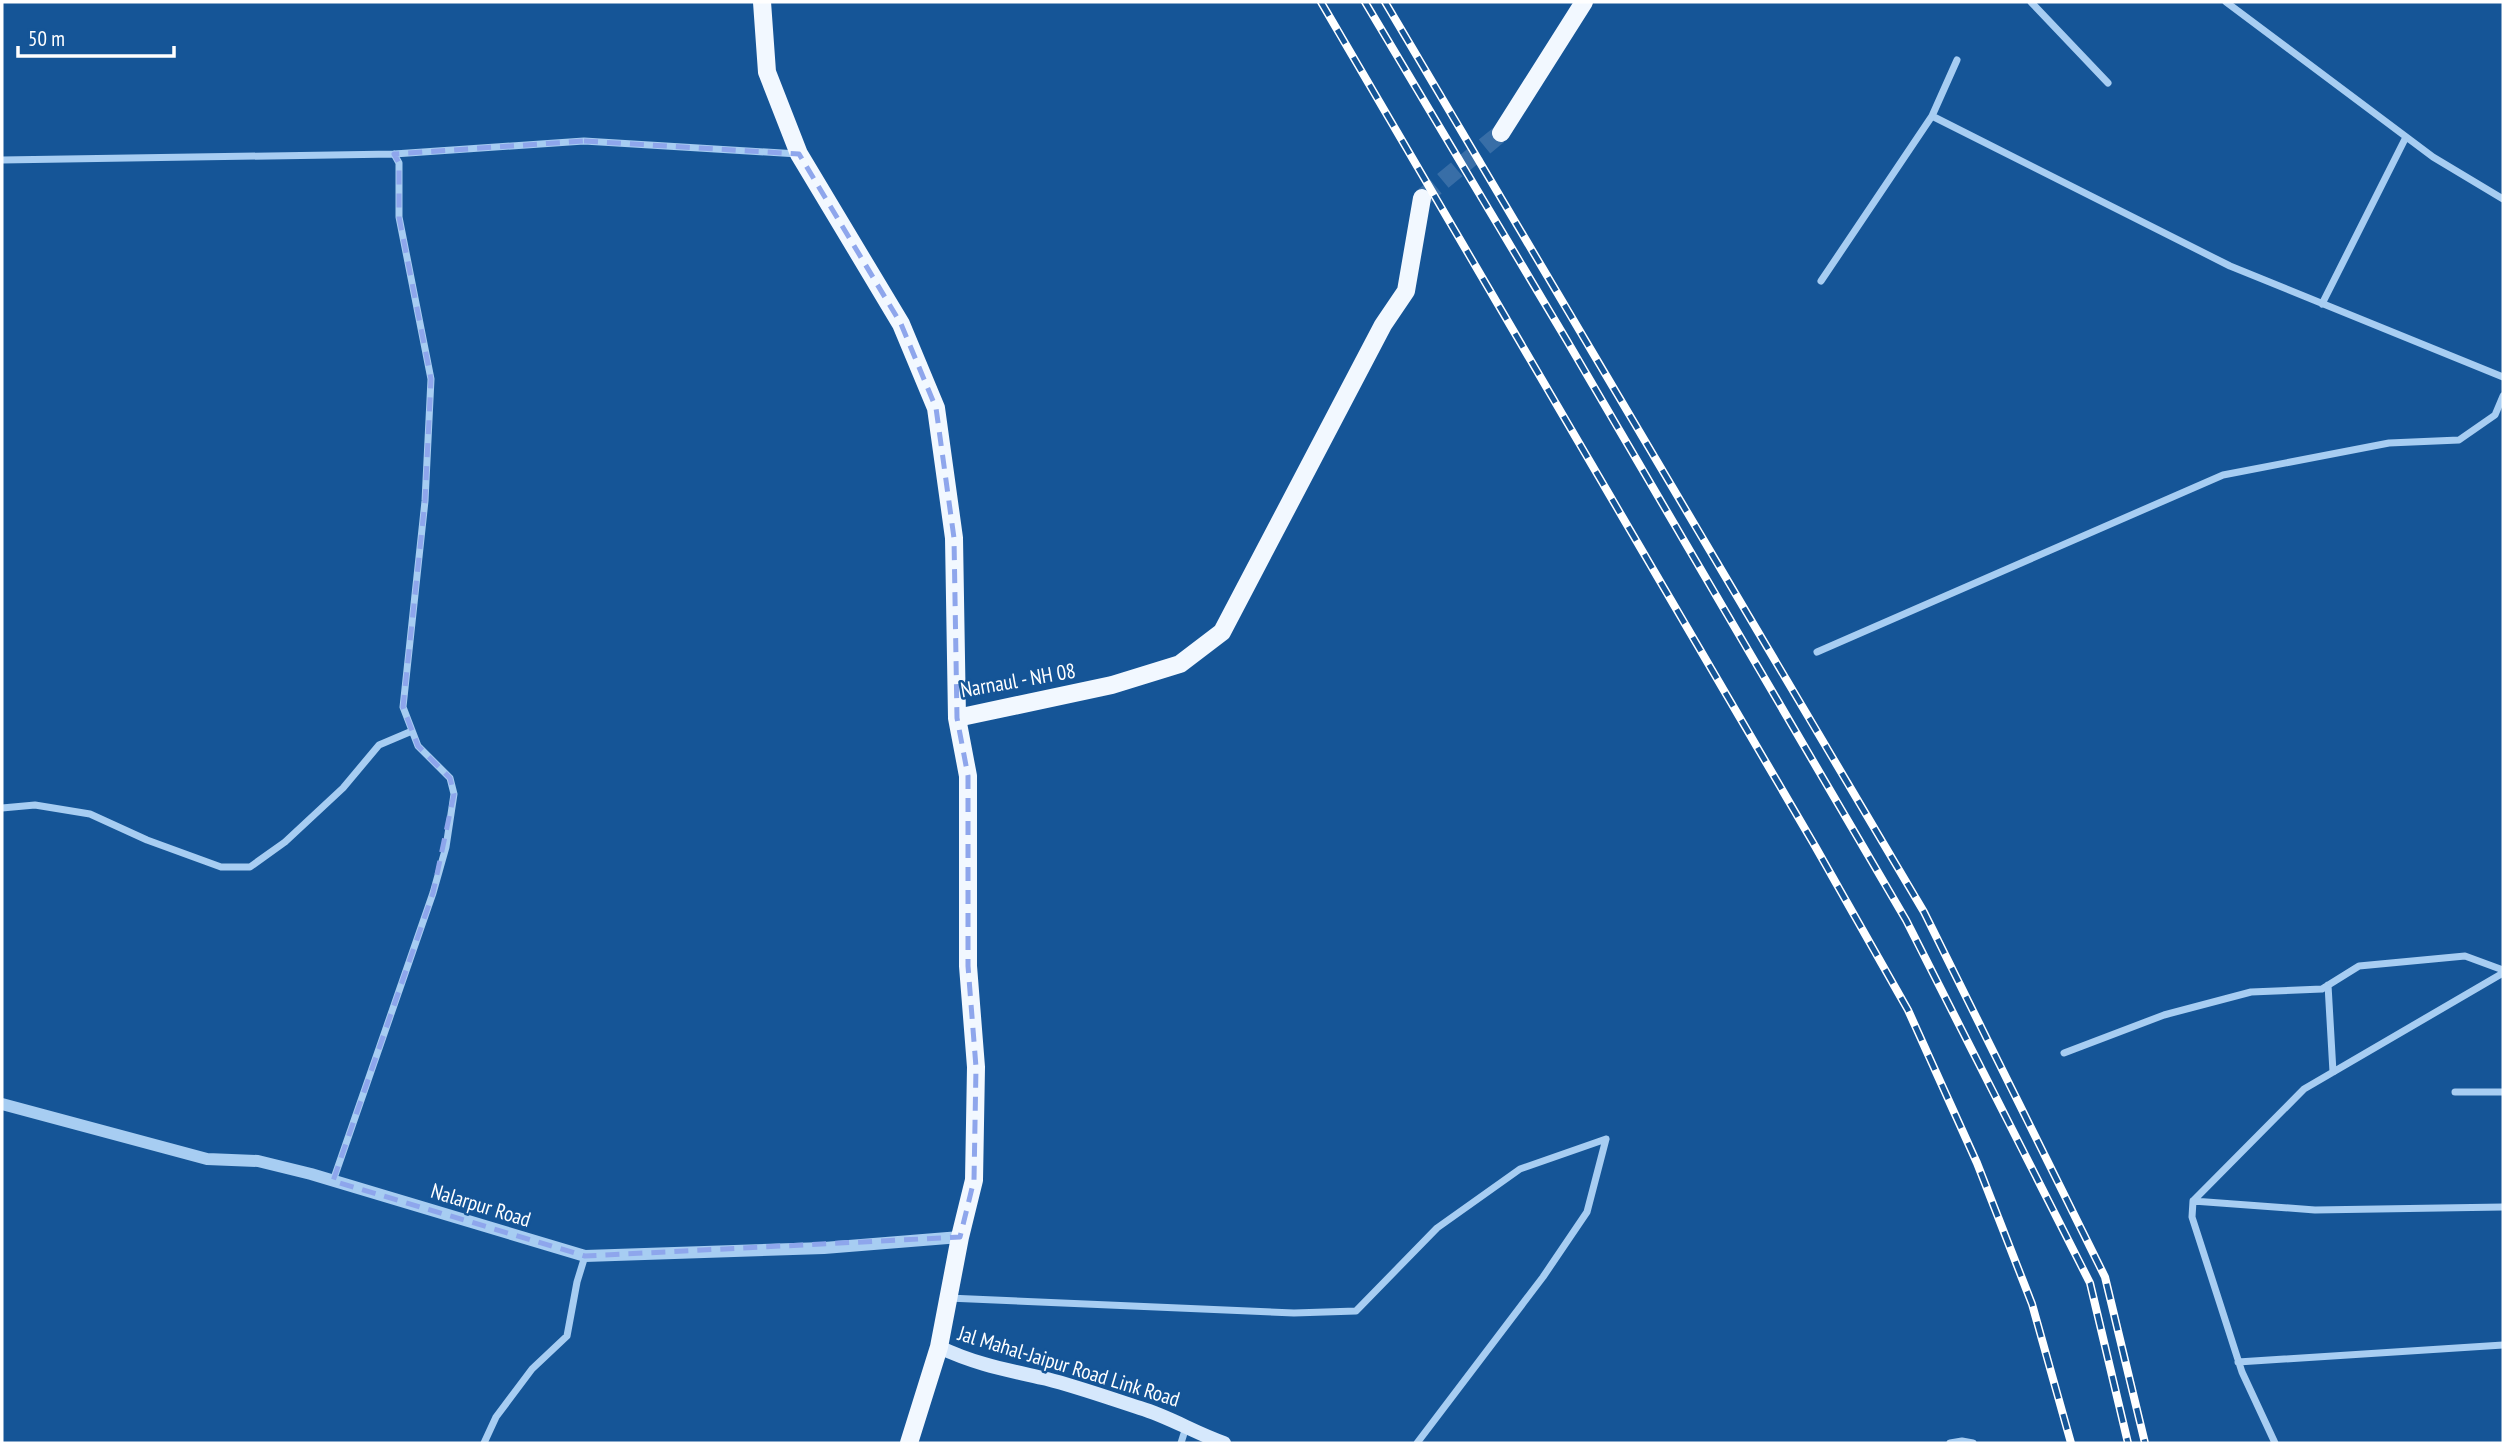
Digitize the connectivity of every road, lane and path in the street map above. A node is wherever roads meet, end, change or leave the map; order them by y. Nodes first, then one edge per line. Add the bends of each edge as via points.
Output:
1 (762, 2) edge
2 (1584, 2) edge
3 (2031, 2) edge
4 (2226, 2) edge
5 (1957, 60) dead end
6 (2108, 83) dead end
7 (1932, 116) junction
8 (1501, 132) tunnel mouth
9 (2406, 137) junction
10 (394, 154) junction
11 (799, 154) junction
12 (2, 160) edge
13 (1422, 198) tunnel mouth
14 (2503, 198) edge
15 (1821, 281) dead end
16 (2322, 304) junction
17 (2503, 377) edge
18 (2503, 396) edge
19 (1817, 652) dead end
20 (957, 718) junction
21 (412, 731) junction
22 (2, 808) edge
23 (2503, 971) edge
24 (2328, 985) junction
25 (2064, 1053) dead end
26 (2333, 1072) junction
27 (2455, 1092) dead end
28 (2503, 1092) edge
29 (2, 1104) edge
30 (333, 1181) junction
31 (2193, 1201) junction
32 (2503, 1207) edge
33 (960, 1237) junction
34 (585, 1256) junction
35 (948, 1298) junction
36 (2503, 1345) edge
37 (939, 1347) junction
38 (2238, 1362) junction
39 (1187, 1426) junction
40 (484, 1443) edge
41 (909, 1443) edge
42 (1181, 1443) edge
43 (1224, 1443) edge
44 (1417, 1443) edge
45 (1950, 1443) edge
46 (1973, 1443) edge
47 (2275, 1443) edge

1 - 11 main road, Narnaul - NH 08 via 767,72
2 - 8 main road
3 - 6 street
4 - 9 street
5 - 7 street
7 - 15 street
7 - 16 street via 2230,266
9 - 14 street
9 - 16 street
10 - 11 street via 584,141
10 - 12 street
10 - 21 street via 399,163 399,217 431,379 425,501 403,707
11 - 20 main road, Narnaul - NH 08 via 901,324 936,408 954,538
13 - 20 main road, Narnaul - NH 08 via 1406,291 1383,324 1222,632 1180,664 1112,685
16 - 17 street
18 - 19 street via 2495,415 2459,440 2389,443 2223,475
20 - 33 main road via 968,776 968,966 976,1067 974,1180
21 - 22 street via 379,745 343,788 285,842 250,867 221,867 90,814 35,805
21 - 30 street via 418,746 450,778 454,794 446,847
23 - 24 street via 2465,956 2359,966
23 - 26 street
24 - 25 street via 2251,992 2176,1012
24 - 26 street
26 - 31 street via 2304,1089
27 - 28 street
29 - 30 street, Nalarpur Road via 207,1159 258,1161
30 - 34 street, Nalarpur Road
31 - 32 street via 2315,1210
31 - 38 street via 2192,1217
33 - 34 street, Nalarpur Road via 824,1248
33 - 35 main road
34 - 40 street via 567,1336 532,1369 496,1417
35 - 37 main road
35 - 44 street via 1294,1313 1356,1311 1437,1228 1520,1168 1606,1139 1587,1212
36 - 38 street
37 - 39 main road, Jal Mahal-Jaipur Road Link Road via 979,1364 1050,1380
37 - 41 main road
38 - 47 street
39 - 42 street
39 - 43 main road, Jal Mahal-Jaipur Road Link Road
45 - 46 street

